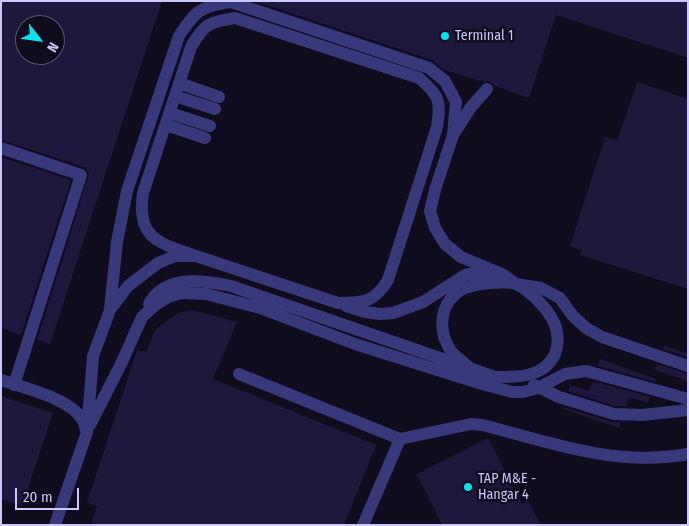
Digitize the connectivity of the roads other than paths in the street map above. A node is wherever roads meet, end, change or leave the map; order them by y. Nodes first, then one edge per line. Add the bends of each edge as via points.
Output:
1 (180, 83) junction
2 (488, 89) dead end
3 (175, 96) junction
4 (170, 112) junction
5 (166, 125) junction
6 (210, 126) dead end
7 (453, 135) junction
8 (206, 138) dead end
9 (1, 148) edge
10 (196, 256) junction
11 (502, 274) junction
12 (516, 284) junction
13 (338, 303) junction
14 (110, 310) junction
15 (142, 317) junction
16 (688, 366) edge
17 (471, 369) junction
18 (239, 374) dead end
19 (522, 377) junction
20 (1, 380) edge
21 (14, 385) junction
22 (538, 388) junction
23 (688, 399) edge
24 (688, 410) edge
25 (87, 432) junction
26 (400, 439) junction
27 (688, 454) edge
28 (55, 525) edge
29 (363, 525) edge

1 - 3 street
1 - 3 street via 217,103
1 - 13 street via 200,31 216,21 235,18 419,78 431,89 440,105 437,127 388,280 375,297 360,303
2 - 7 street
3 - 4 street
4 - 5 street
4 - 6 street
5 - 8 street
5 - 10 street via 143,193 141,210 145,227 154,239
7 - 11 street via 430,211 435,228 444,244 460,257
7 - 14 street via 456,102 445,80 429,68 231,2 209,5 191,17 179,36 127,191 116,242
9 - 21 street via 81,175
10 - 13 street
10 - 14 street via 175,256 158,263 128,286
11 - 12 street
11 - 13 street via 481,272 465,275 423,302 393,313 366,312
12 - 16 street via 541,288 560,298 586,328 602,337
12 - 17 street via 480,284 463,289 449,300 442,316 442,332 452,352
12 - 19 street via 544,306 558,331 558,346 553,358 542,369
14 - 25 street via 93,356
15 - 17 street via 152,298 162,290 190,280 211,281
15 - 22 street via 168,297 182,293 206,294 260,308 356,344 482,384 512,392
15 - 25 street
17 - 19 street via 495,377
18 - 26 street
19 - 22 street
20 - 21 street
21 - 25 street via 63,403 82,420
22 - 23 street via 565,374 586,371
22 - 24 street via 614,414 642,415
25 - 28 street
26 - 27 street via 477,424 594,454 640,458
26 - 29 street

